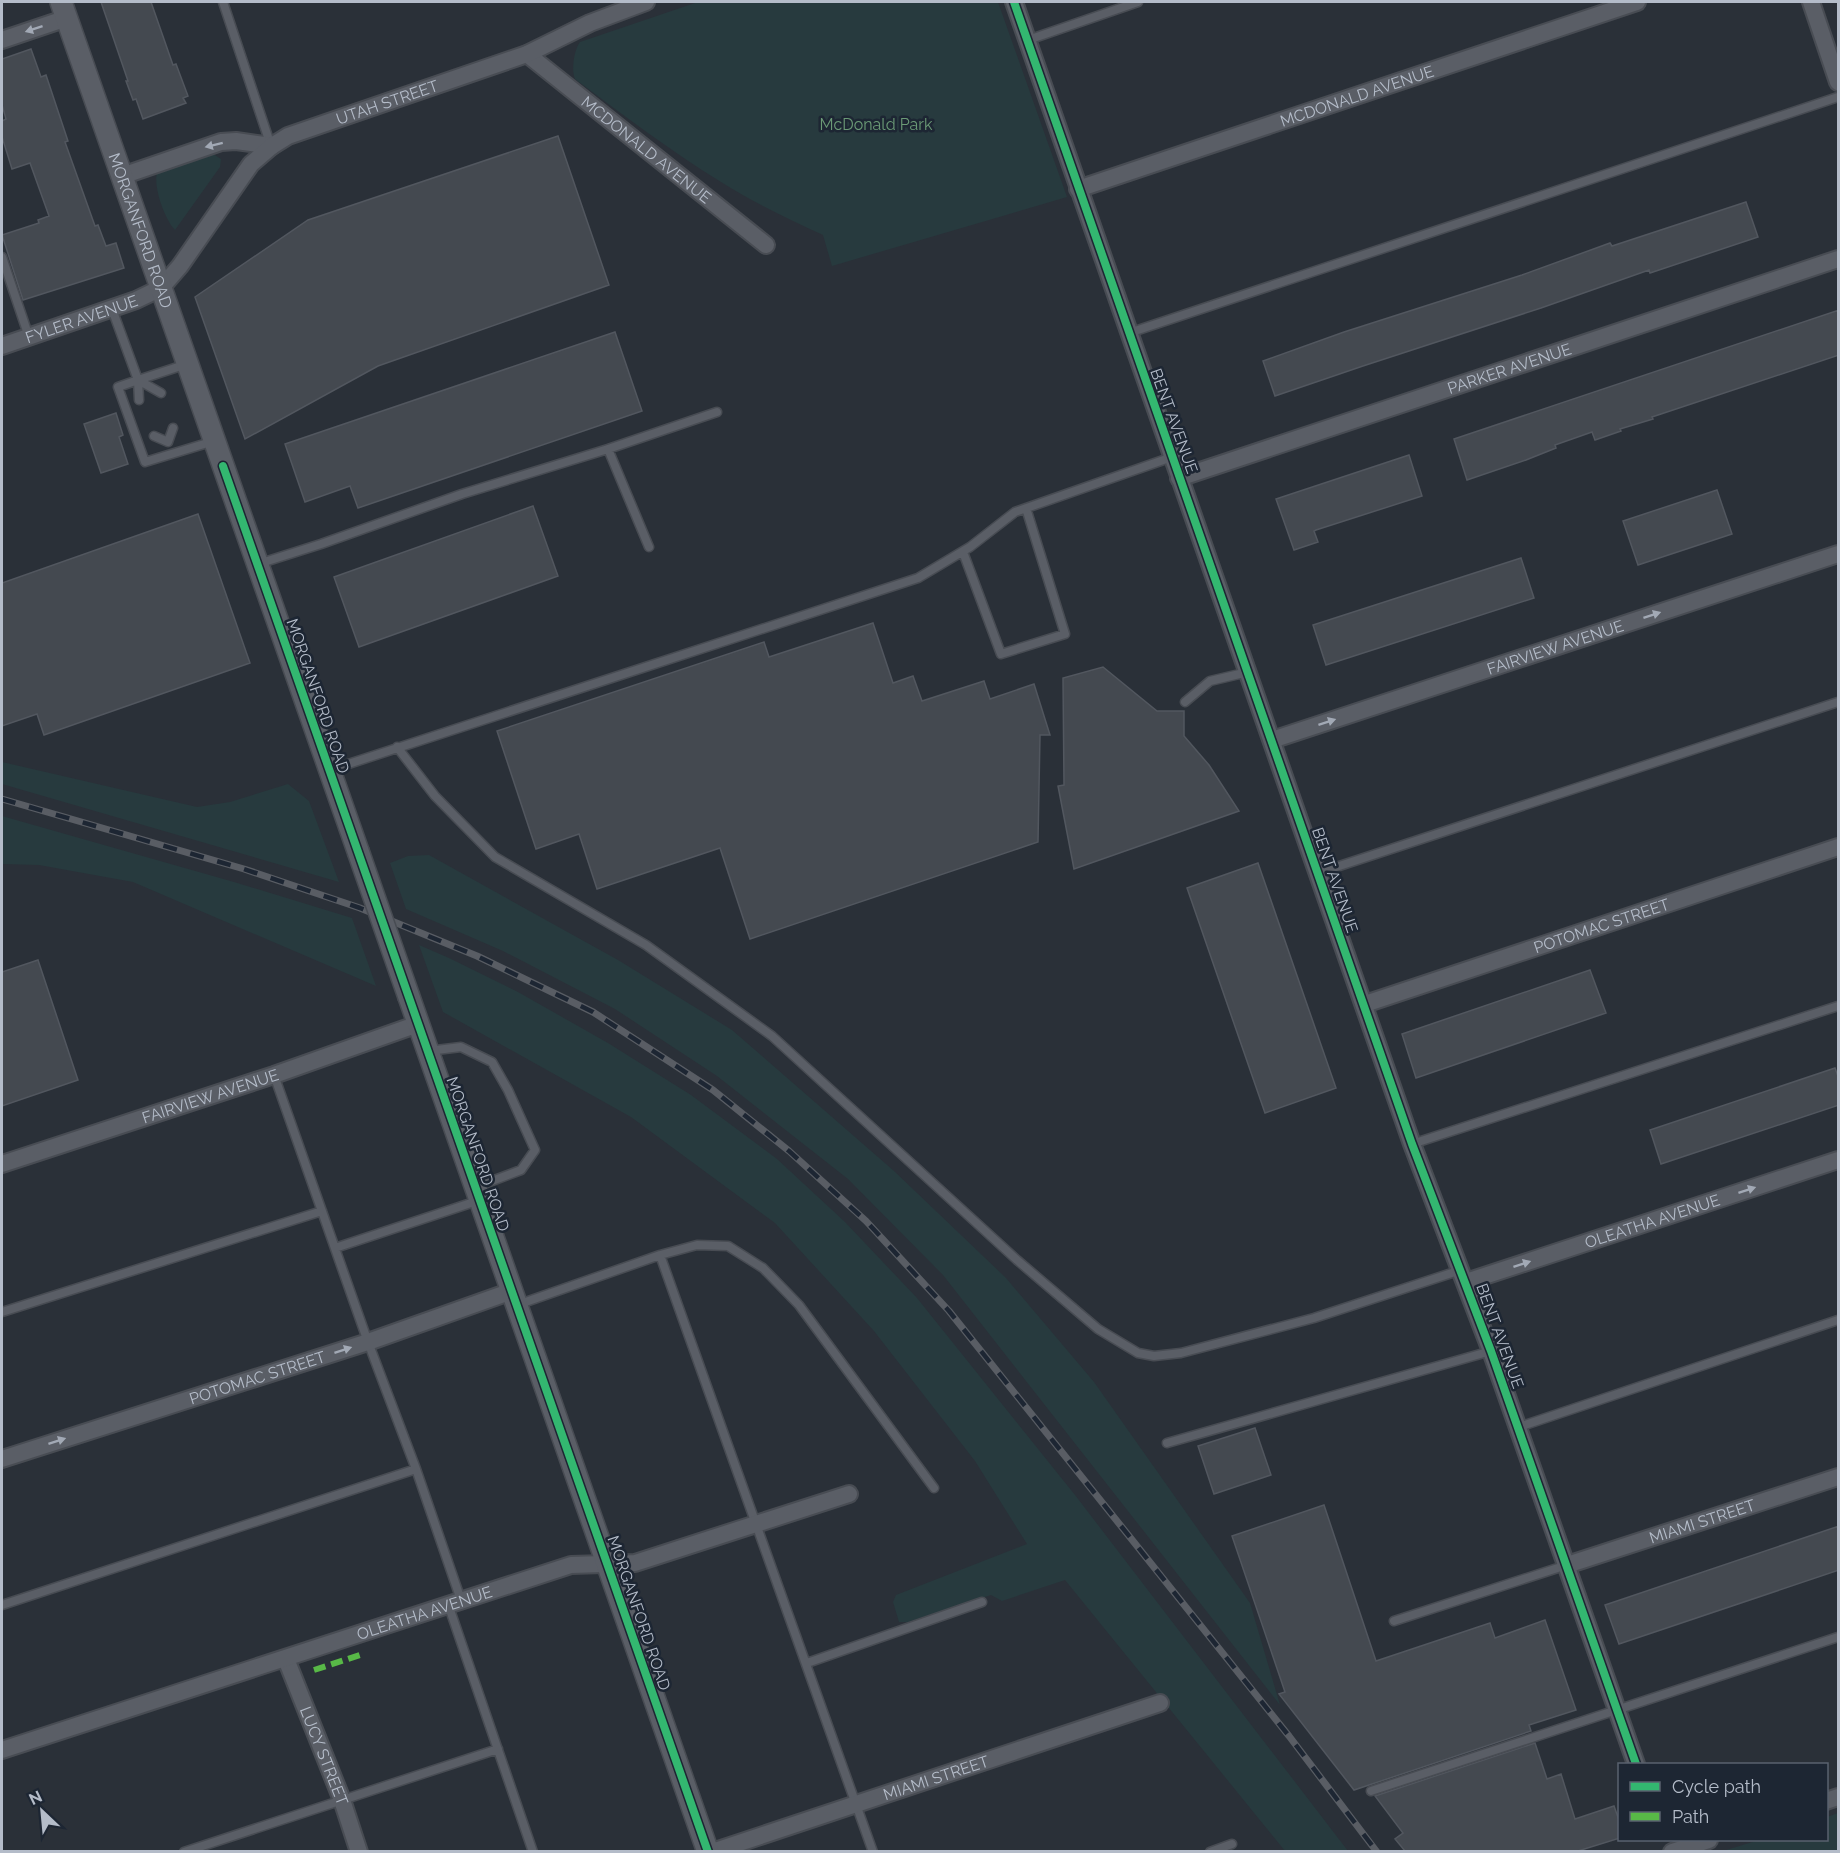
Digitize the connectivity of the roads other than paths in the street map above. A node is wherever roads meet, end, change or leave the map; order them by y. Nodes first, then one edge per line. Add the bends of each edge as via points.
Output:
1 (223, 2) edge
2 (646, 2) edge
3 (1014, 2) edge
4 (1138, 2) edge
5 (1637, 2) edge
6 (1810, 2) edge
7 (64, 10) edge
8 (1028, 39) junction
9 (2, 40) edge
10 (527, 54) junction
11 (1839, 82) edge
12 (1839, 97) edge
13 (272, 146) junction
14 (122, 176) junction
15 (1078, 189) junction
16 (766, 245) dead end
17 (2, 257) edge
18 (1839, 259) edge
19 (161, 288) junction
20 (112, 309) junction
21 (1128, 333) junction
22 (29, 337) junction
23 (2, 346) edge
24 (188, 364) junction
25 (138, 380) junction
26 (161, 393) dead end
27 (139, 400) dead end
28 (717, 412) dead end
29 (173, 428) dead end
30 (154, 436) dead end
31 (214, 441) junction
32 (168, 442) junction
33 (609, 449) junction
34 (171, 454) junction
35 (1172, 457) junction
36 (1179, 478) junction
37 (1026, 508) junction
38 (649, 547) dead end
39 (963, 552) junction
40 (1839, 554) edge
41 (257, 564) junction
42 (1248, 672) junction
43 (1185, 702) dead end
44 (1839, 702) edge
45 (1272, 740) junction
46 (397, 747) junction
47 (329, 770) junction
48 (1839, 847) edge
49 (1318, 873) junction
50 (1365, 1004) junction
51 (1839, 1006) edge
52 (418, 1024) junction
53 (428, 1051) junction
54 (274, 1075) junction
55 (1412, 1144) junction
56 (1839, 1160) edge
57 (2, 1164) edge
58 (477, 1193) junction
59 (322, 1211) junction
60 (335, 1248) junction
61 (660, 1255) junction
62 (1464, 1276) junction
63 (514, 1298) junction
64 (2, 1312) edge
65 (1839, 1320) edge
66 (368, 1342) junction
67 (1491, 1352) junction
68 (1519, 1427) junction
69 (1167, 1443) dead end
70 (2, 1459) edge
71 (416, 1469) junction
72 (1839, 1477) edge
73 (934, 1488) dead end
74 (849, 1494) dead end
75 (757, 1524) junction
76 (607, 1563) junction
77 (1567, 1564) junction
78 (454, 1602) junction
79 (982, 1602) dead end
80 (2, 1605) edge
81 (1394, 1621) dead end
82 (1839, 1637) edge
83 (286, 1659) junction
84 (807, 1663) junction
85 (1160, 1703) dead end
86 (1617, 1708) junction
87 (498, 1749) junction
88 (2, 1750) edge
89 (1636, 1763) edge
90 (1371, 1791) dead end
91 (342, 1800) junction
92 (856, 1804) junction
93 (1703, 1841) edge
94 (1232, 1845) dead end
95 (184, 1851) edge
96 (359, 1851) edge
97 (533, 1851) edge
98 (710, 1851) edge
99 (873, 1851) edge
100 (1210, 1851) edge
101 (1672, 1851) edge

1 - 13 lane
2 - 10 street, UTAH STREET via 590,23
3 - 8 street, BENT AVENUE
4 - 8 lane
5 - 15 street, MCDONALD AVENUE
6 - 11 street
7 -> 9 street
7 - 14 street, MORGANFORD ROAD
8 - 15 street, BENT AVENUE
10 - 13 street, UTAH STREET via 308,128
10 - 16 street, MCDONALD AVENUE
12 - 21 lane
13 -> 14 street via 222,142
13 - 19 street, FYLER AVENUE via 251,164
14 - 19 street, MORGANFORD ROAD
15 - 21 street, BENT AVENUE
17 - 22 lane
18 - 36 street, PARKER AVENUE
19 - 20 street, FYLER AVENUE
19 - 24 street, MORGANFORD ROAD
20 - 22 street, FYLER AVENUE
20 - 25 lane
21 - 35 street, BENT AVENUE
22 - 23 street, FYLER AVENUE
24 - 25 lane
24 - 31 street, MORGANFORD ROAD
25 - 26 lane
25 - 27 lane
25 - 34 lane via 118,387 145,462
28 - 33 lane
29 - 32 lane
30 - 32 lane
31 - 34 lane
31 - 41 street, MORGANFORD ROAD
32 - 34 lane
33 - 38 lane
33 - 41 lane
35 - 36 street, BENT AVENUE
35 - 37 lane
36 - 42 street, BENT AVENUE
37 - 39 lane via 1015,512
37 - 39 lane via 1065,634 1001,654
39 - 46 lane via 918,578
45 -> 40 street, FAIRVIEW AVENUE
41 - 47 street, MORGANFORD ROAD
42 - 43 lane via 1210,681
42 - 45 street, BENT AVENUE
44 - 49 lane
45 - 49 street, BENT AVENUE
46 - 47 lane
46 - 62 lane via 435,796 495,857 646,945 772,1036 1017,1260 1098,1329 1138,1353 1181,1353
47 - 52 street, MORGANFORD ROAD, bridge
48 - 50 street, POTOMAC STREET
49 - 50 street, BENT AVENUE
50 - 55 street, BENT AVENUE
51 - 55 lane
52 - 53 street, MORGANFORD ROAD
52 - 54 street, FAIRVIEW AVENUE
53 - 58 street, MORGANFORD ROAD
53 - 58 lane via 461,1047 492,1062 535,1150 521,1170
54 - 57 street, FAIRVIEW AVENUE
54 - 59 lane
55 - 62 street, BENT AVENUE
62 -> 56 street, OLEATHA AVENUE
58 - 60 lane
58 - 63 street, MORGANFORD ROAD
59 - 60 lane
59 - 64 lane
60 - 66 lane
61 - 63 lane
61 - 73 lane via 697,1245 728,1246 763,1268 799,1305
61 - 75 lane
62 - 67 street, BENT AVENUE
63 - 66 street, POTOMAC STREET
63 - 76 street, MORGANFORD ROAD
65 - 68 lane
70 -> 66 street, POTOMAC STREET
66 - 71 lane
67 - 68 street, BENT AVENUE
67 - 69 lane
68 - 77 street, BENT AVENUE
71 - 78 lane
71 - 80 lane
72 - 77 street, MIAMI STREET
74 - 75 street, OLEATHA AVENUE
75 - 76 street, OLEATHA AVENUE via 635,1563
75 - 84 lane
76 - 78 street, OLEATHA AVENUE via 571,1564
76 - 98 street, MORGANFORD ROAD
77 - 81 lane
77 - 86 street, BENT AVENUE
78 - 83 street, OLEATHA AVENUE
78 - 87 lane
79 - 84 lane
82 - 86 lane
83 - 88 street, OLEATHA AVENUE
83 - 91 street, LUCY STREET
84 - 92 lane
85 - 92 street, MIAMI STREET
86 - 89 street, BENT AVENUE
86 - 90 lane
87 - 91 lane
87 - 97 lane
91 - 95 lane
91 - 96 street, LUCY STREET
92 - 98 street, MIAMI STREET
92 - 99 lane
93 - 101 street
94 - 100 lane

